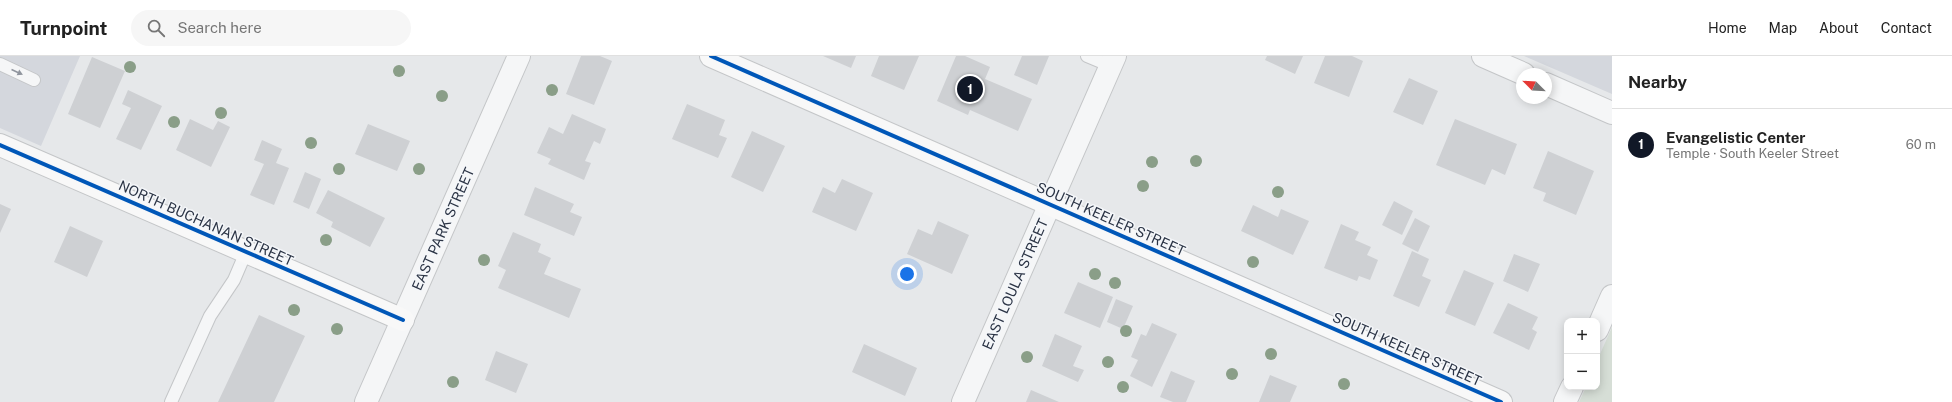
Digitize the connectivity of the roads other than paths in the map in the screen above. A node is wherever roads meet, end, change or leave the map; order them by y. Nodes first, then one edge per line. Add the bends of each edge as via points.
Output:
1 (519, 56) edge
2 (712, 56) edge
3 (1087, 56) edge
4 (1483, 56) edge
5 (1113, 61) edge
6 (0, 64) edge
7 (1516, 70) edge
8 (34, 80) dead end
9 (1552, 87) edge
10 (1612, 113) edge
11 (0, 145) edge
12 (1050, 204) junction
13 (246, 252) junction
14 (1612, 296) edge
15 (403, 320) junction
16 (1600, 323) edge
17 (1571, 390) edge
18 (171, 402) edge
19 (366, 402) edge
20 (963, 402) edge
21 (1501, 402) edge
22 (1565, 402) edge

1 - 15 street, EAST PARK STREET
2 - 12 street, SOUTH KEELER STREET
3 - 5 lane
4 - 7 street
5 - 12 street, EAST LOULA STREET
6 -> 8 lane
9 - 10 street
11 - 13 street, NORTH BUCHANAN STREET
12 - 20 street, EAST LOULA STREET
12 - 21 street, SOUTH KEELER STREET
13 - 15 street, NORTH BUCHANAN STREET
13 - 18 lane via 234,280 210,316
14 - 16 street
15 - 19 street, EAST PARK STREET
17 - 22 street

